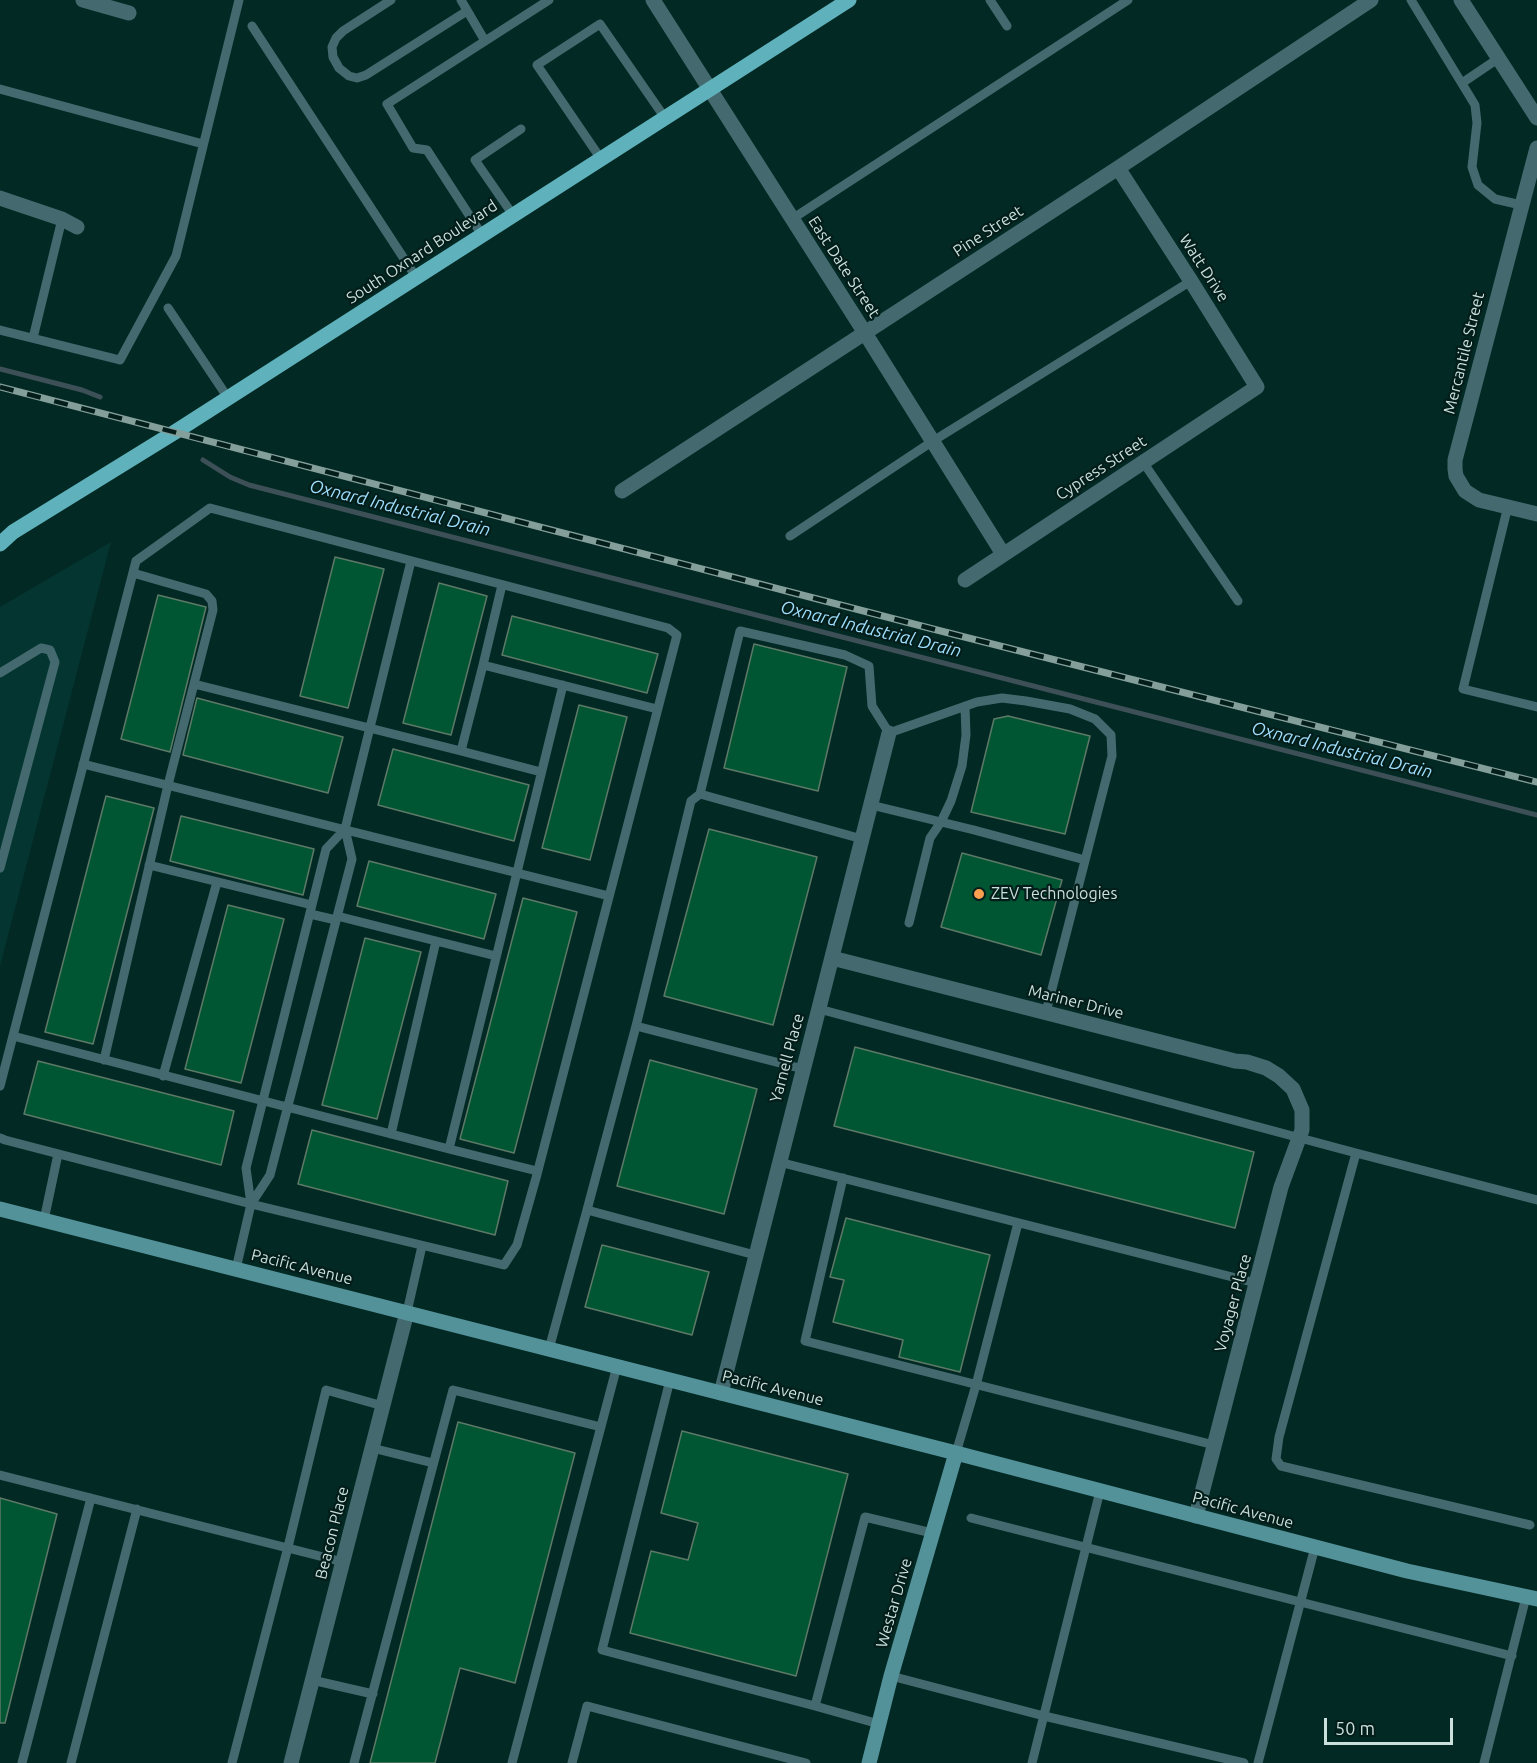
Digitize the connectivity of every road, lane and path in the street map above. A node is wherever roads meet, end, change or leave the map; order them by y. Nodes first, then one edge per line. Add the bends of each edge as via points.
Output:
1 (83, 0) edge
2 (239, 0) edge
3 (391, 0) edge
4 (461, 0) edge
5 (549, 0) edge
6 (652, 0) edge
7 (849, 0) edge
8 (990, 0) edge
9 (1128, 0) edge
10 (1371, 0) edge
11 (1411, 0) edge
12 (1461, 0) edge
13 (467, 11) junction
14 (129, 13) dead end
15 (252, 26) dead end
16 (1007, 27) dead end
17 (484, 41) junction
18 (1499, 58) junction
19 (1462, 84) junction
20 (0, 89) edge
21 (710, 90) junction
22 (665, 118) junction
23 (1537, 118) edge
24 (521, 129) dead end
25 (203, 144) junction
26 (1537, 148) edge
27 (601, 159) junction
28 (1118, 168) junction
29 (0, 198) edge
30 (1521, 205) junction
31 (513, 215) junction
32 (63, 219) junction
33 (792, 219) junction
34 (77, 227) dead end
35 (483, 235) junction
36 (416, 277) junction
37 (1191, 281) junction
38 (168, 308) dead end
39 (0, 330) edge
40 (865, 333) junction
41 (33, 338) junction
42 (1257, 387) joint
43 (228, 398) junction
44 (933, 441) junction
45 (1143, 462) junction
46 (622, 491) dead end
47 (1508, 506) junction
48 (1537, 514) edge
49 (6, 535) edge
50 (790, 536) dead end
51 (0, 544) edge
52 (1003, 554) junction
53 (411, 561) junction
54 (133, 573) junction
55 (965, 580) dead end
56 (502, 585) junction
57 (1238, 601) dead end
58 (483, 665) junction
59 (0, 673) edge
60 (194, 684) junction
61 (562, 685) junction
62 (965, 706) junction
63 (1537, 707) edge
64 (657, 709) junction
65 (370, 728) junction
66 (889, 733) junction
67 (461, 751) junction
68 (84, 764) junction
69 (541, 772) junction
70 (168, 785) junction
71 (699, 794) junction
72 (871, 805) junction
73 (941, 822) junction
74 (345, 829) junction
75 (862, 839) junction
76 (1085, 860) junction
77 (149, 865) junction
78 (0, 868) edge
79 (516, 873) junction
80 (217, 882) junction
81 (609, 896) junction
82 (311, 910) junction
83 (337, 918) junction
84 (909, 923) dead end
85 (436, 941) junction
86 (496, 956) junction
87 (832, 958) junction
88 (819, 1009) junction
89 (1046, 1012) junction
90 (636, 1026) junction
91 (13, 1036) junction
92 (104, 1060) junction
93 (803, 1069) junction
94 (164, 1076) junction
95 (0, 1086) edge
96 (1299, 1100) joint
97 (262, 1102) junction
98 (287, 1108) junction
99 (391, 1134) junction
100 (1300, 1137) junction
101 (0, 1138) edge
102 (449, 1149) junction
103 (1356, 1153) junction
104 (58, 1154) junction
105 (779, 1162) junction
106 (537, 1171) junction
107 (843, 1179) junction
108 (1537, 1200) edge
109 (251, 1204) junction
110 (0, 1209) edge
111 (587, 1210) junction
112 (44, 1220) junction
113 (1018, 1223) junction
114 (422, 1246) junction
115 (755, 1255) junction
116 (236, 1269) junction
117 (1256, 1283) junction
118 (407, 1312) junction
119 (549, 1349) junction
120 (617, 1366) junction
121 (670, 1380) junction
122 (976, 1385) junction
123 (720, 1393) junction
124 (383, 1406) junction
125 (601, 1427) junction
126 (1214, 1445) junction
127 (372, 1448) junction
128 (956, 1453) junction
129 (434, 1463) junction
130 (0, 1475) edge
131 (1100, 1491) junction
132 (91, 1498) junction
133 (137, 1509) junction
134 (1196, 1516) junction
135 (971, 1518) dead end
136 (1530, 1525) dead end
137 (932, 1533) junction
138 (1086, 1547) junction
139 (1315, 1547) junction
140 (288, 1548) junction
141 (343, 1562) junction
142 (1532, 1598) edge
143 (1301, 1602) junction
144 (1512, 1656) junction
145 (891, 1676) junction
146 (312, 1680) junction
147 (373, 1694) junction
148 (815, 1706) junction
149 (1044, 1716) junction
150 (879, 1724) junction
151 (22, 1763) edge
152 (71, 1763) edge
153 (232, 1763) edge
154 (291, 1763) edge
155 (354, 1763) edge
156 (512, 1763) edge
157 (572, 1763) edge
158 (803, 1763) edge
159 (869, 1763) edge
160 (1032, 1763) edge
161 (1244, 1763) edge
162 (1258, 1763) edge
163 (1484, 1763) edge

1 - 14 street
2 - 25 lane
3 - 13 lane via 336,38 333,57 349,76 366,75
4 - 13 lane
5 - 17 lane
6 - 21 street, East Date Street
7 - 21 main road, South Oxnard Boulevard
8 - 16 lane
9 - 33 lane
10 - 28 street, Pine Street
11 - 19 lane
12 - 18 street
13 - 17 lane
15 - 36 lane
17 - 35 lane via 387,104 413,148 427,150
18 - 19 lane
18 - 23 street
19 - 30 lane via 1475,105 1472,167 1478,185 1495,199
20 - 25 lane
21 - 22 main road, South Oxnard Boulevard
21 - 33 street, East Date Street
22 - 27 main road, South Oxnard Boulevard
22 - 27 lane via 600,24 537,65
24 - 31 lane via 476,160
25 - 41 lane via 176,256 120,360
26 - 30 street, Mercantile Street
27 - 31 main road, South Oxnard Boulevard
28 - 37 street, Watt Drive
28 - 40 street, Pine Street
29 - 32 street
30 - 47 street, Mercantile Street via 1455,460 1456,476 1465,491 1479,500
31 - 35 main road, South Oxnard Boulevard
32 - 34 street
32 - 41 lane
33 - 40 street, East Date Street
35 - 36 main road, South Oxnard Boulevard
36 - 43 main road, South Oxnard Boulevard
37 - 42 street, Watt Drive
37 - 44 lane
38 - 43 lane
39 - 41 lane
40 - 44 street, East Date Street
40 - 46 street, Pine Street
42 - 45 street, Cypress Street
43 - 49 main road, South Oxnard Boulevard
44 - 50 lane
44 - 52 street, East Date Street
45 - 52 street, Cypress Street
45 - 57 lane
47 - 48 street, Mercantile Street
47 - 63 lane via 1463,689
49 - 51 main road, South Oxnard Boulevard
52 - 55 street, Cypress Street
53 - 54 lane via 210,508 136,561
53 - 56 lane
53 - 65 lane
54 - 60 lane via 206,594 212,601
54 - 68 lane
56 - 58 lane
56 - 64 lane via 668,628 677,635
58 - 61 lane
58 - 67 lane
59 - 78 lane via 41,648 50,650 55,662
60 - 65 lane
60 - 70 lane
61 - 64 lane
61 - 69 lane
62 - 66 lane
62 - 73 lane via 962,766
62 - 76 lane via 1002,698 1026,700 1070,709 1095,719 1110,735 1112,756
64 - 81 lane
65 - 67 lane
65 - 74 lane
66 - 71 lane via 872,706 869,666 845,655 740,631
66 - 72 street, Yarnell Place
67 - 69 lane
68 - 70 lane
68 - 91 lane
69 - 79 lane
70 - 74 lane
70 - 77 lane
71 - 75 lane
71 - 90 lane via 691,801
72 - 73 lane
72 - 75 street, Yarnell Place
73 - 76 lane
73 - 84 lane via 930,838
74 - 79 lane
74 - 82 lane via 326,849
74 - 83 lane via 352,859
75 - 87 street, Yarnell Place
76 - 89 lane
77 - 80 lane
77 - 92 lane
79 - 81 lane
79 - 86 lane
80 - 82 lane
80 - 94 lane
81 - 106 lane
82 - 83 lane
82 - 97 lane
83 - 85 lane
83 - 98 lane
85 - 86 lane
85 - 99 lane
86 - 102 lane
87 - 88 street, Yarnell Place
87 - 89 street, Mariner Drive
88 - 93 street, Yarnell Place
88 - 100 lane
89 - 96 street, Mariner Drive via 1266,1068 1293,1089
90 - 93 lane
90 - 111 lane
91 - 92 lane
91 - 95 lane
92 - 94 lane
93 - 105 street, Yarnell Place
94 - 97 lane
96 - 100 street, Voyager Place
97 - 98 lane
97 - 109 lane via 246,1168
98 - 99 lane
98 - 109 lane via 270,1175
99 - 102 lane
100 - 103 lane
100 - 117 street, Voyager Place via 1281,1187
101 - 104 lane
102 - 106 lane
103 - 108 lane
103 - 136 lane via 1276,1459 1281,1466
104 - 109 lane
104 - 112 lane
105 - 107 lane
105 - 115 street, Yarnell Place
106 - 114 lane via 517,1245 504,1265
107 - 113 lane
107 - 122 lane via 805,1341
109 - 114 lane
109 - 116 lane
110 - 112 street, Pacific Avenue
111 - 115 lane
111 - 119 lane
112 - 116 street, Pacific Avenue
113 - 117 lane
113 - 122 lane
114 - 118 lane
115 - 123 street, Yarnell Place
116 - 118 street, Pacific Avenue
117 - 126 street, Voyager Place
118 - 119 street, Pacific Avenue
118 - 124 street, Beacon Place
119 - 120 street, Pacific Avenue
120 - 121 street, Pacific Avenue
120 - 125 lane
121 - 123 street, Pacific Avenue
121 - 148 lane via 602,1650
122 - 126 lane
122 - 128 lane
123 - 128 street, Pacific Avenue
124 - 127 street, Beacon Place
124 - 140 lane via 326,1390
125 - 129 lane via 453,1390
125 - 156 lane
126 - 134 street, Voyager Place
127 - 129 lane
127 - 141 street, Beacon Place
128 - 131 street, Pacific Avenue
128 - 137 street, Westar Drive
129 - 147 lane
130 - 132 lane
131 - 134 street, Pacific Avenue
131 - 138 lane
132 - 133 lane
132 - 151 lane
133 - 140 lane
133 - 152 lane
134 - 139 street, Pacific Avenue
135 - 138 lane
137 - 145 street, Westar Drive
137 - 148 lane via 865,1517
138 - 143 lane
138 - 149 lane
139 - 142 street, Pacific Avenue
139 - 143 lane
140 - 141 lane
140 - 153 lane
141 - 146 street, Beacon Place
142 - 144 lane
143 - 144 lane
143 - 162 lane
144 - 163 lane
145 - 149 lane
145 - 150 street, Westar Drive
146 - 147 lane
146 - 154 street, Beacon Place
147 - 155 lane
148 - 150 lane
149 - 160 lane
149 - 161 lane
150 - 159 street, Westar Drive
157 - 158 lane via 587,1706

